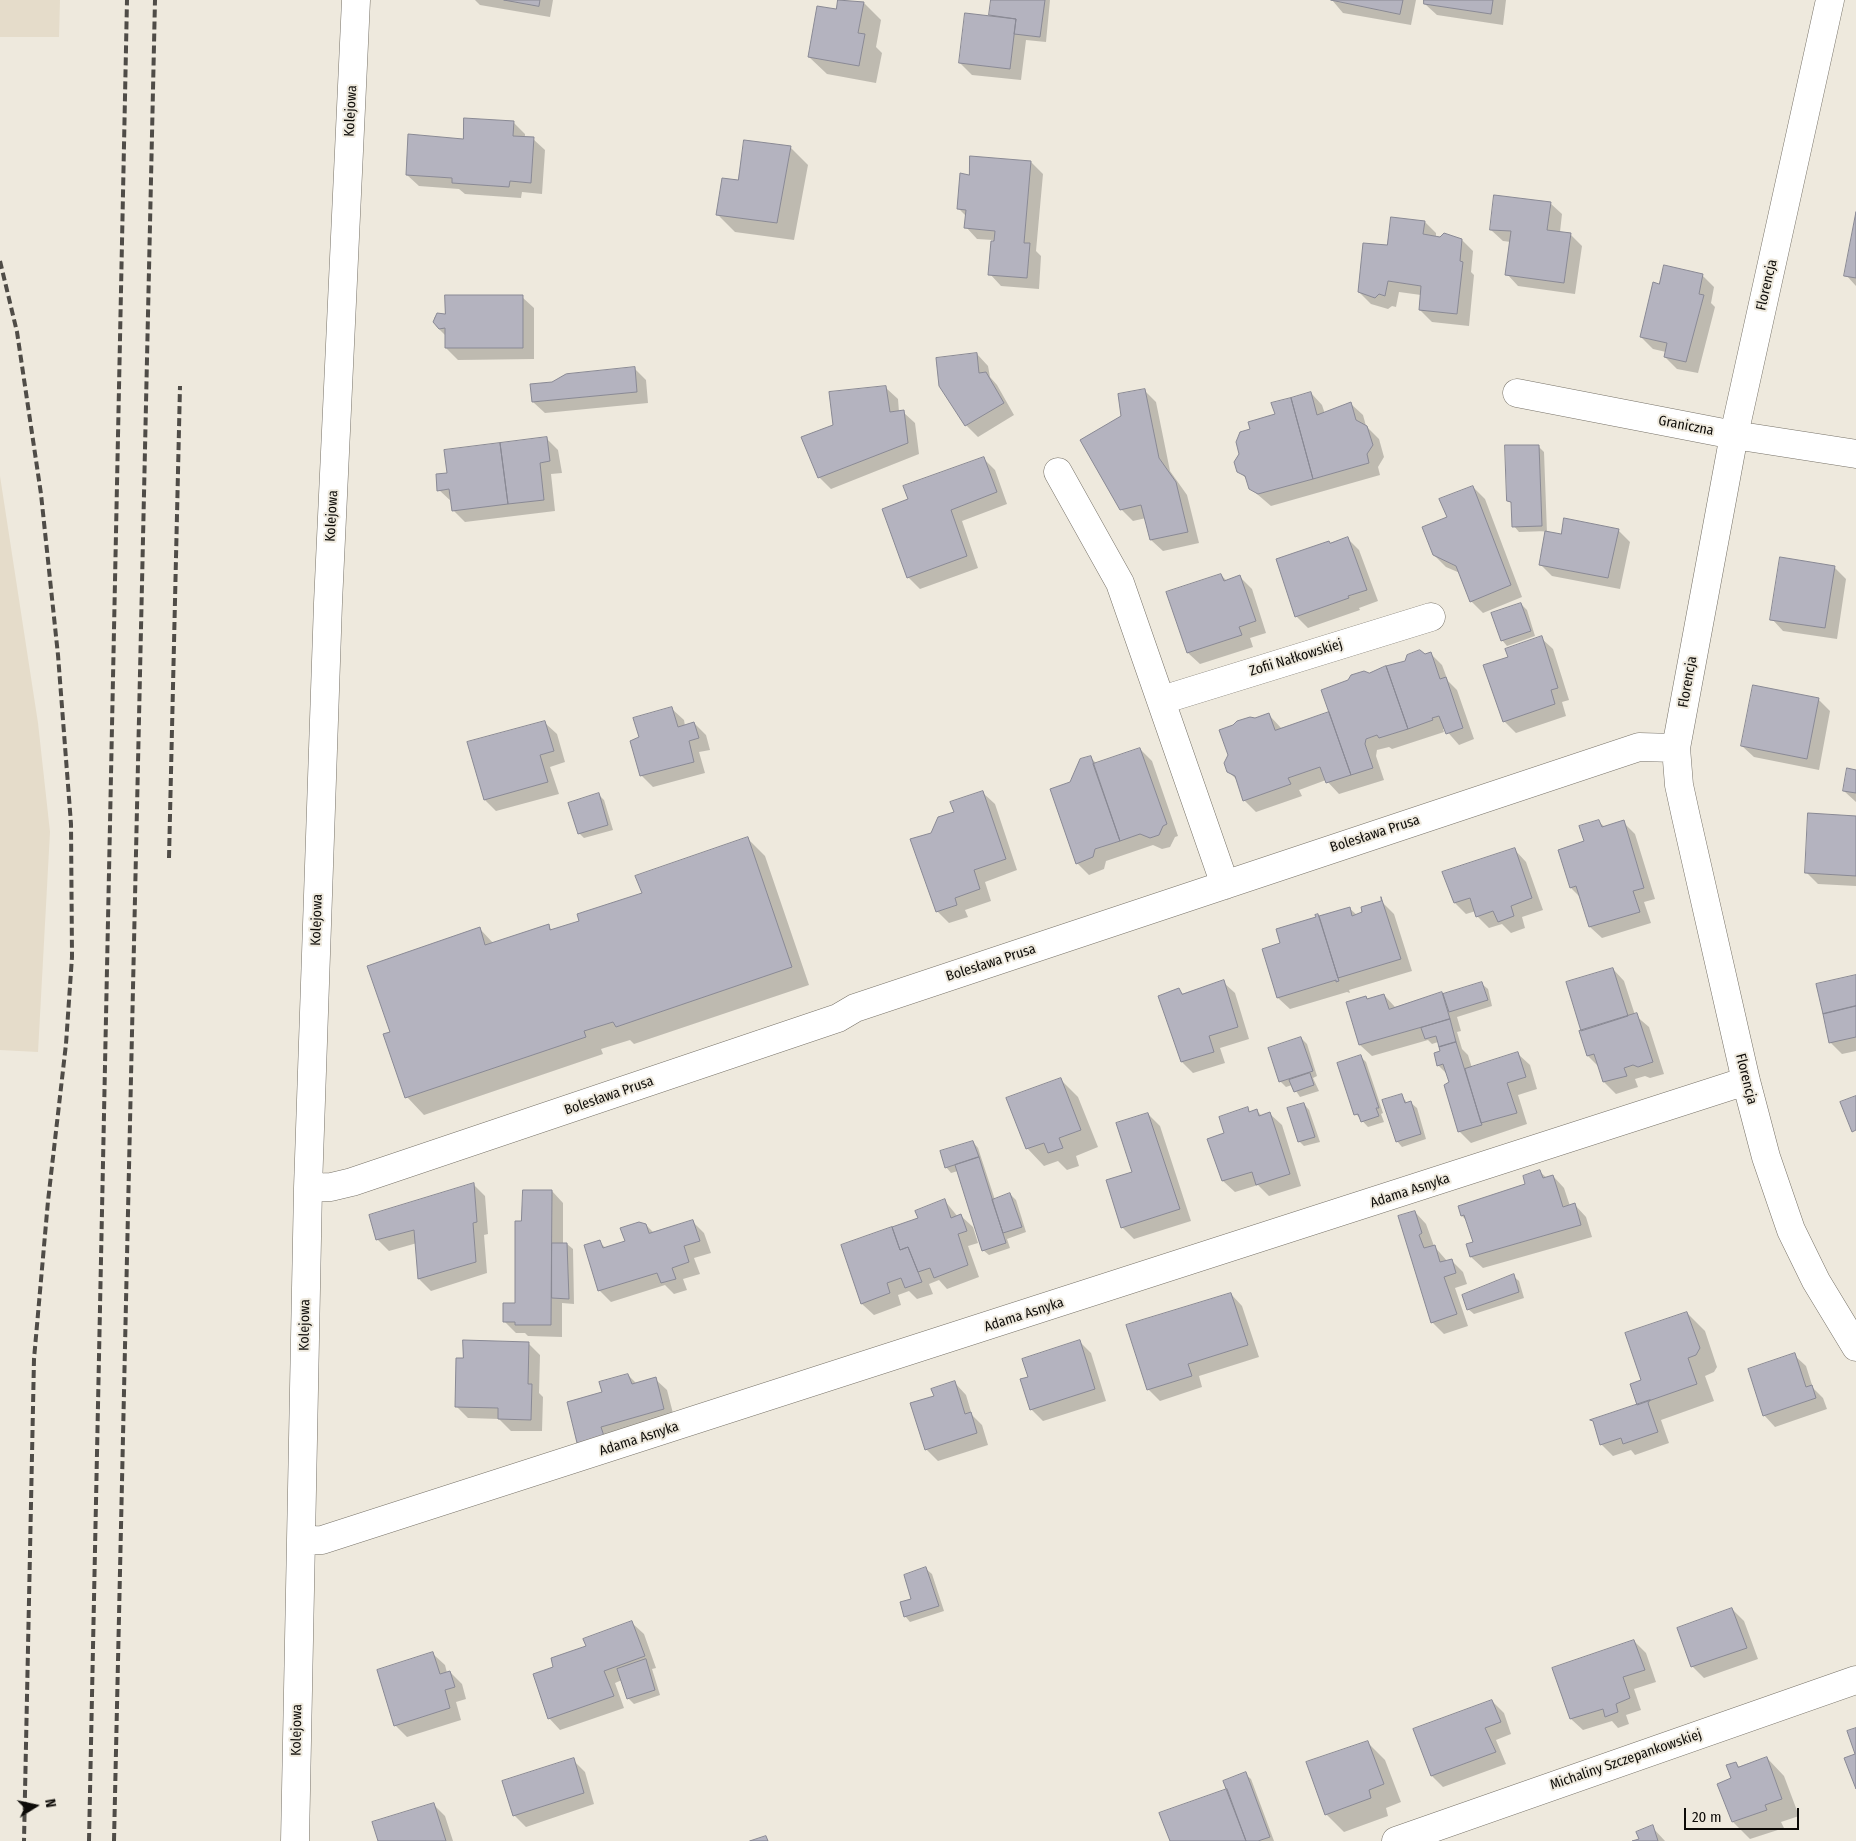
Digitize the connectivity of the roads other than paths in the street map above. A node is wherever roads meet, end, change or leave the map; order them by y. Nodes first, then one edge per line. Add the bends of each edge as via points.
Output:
1 (356, 0) edge
2 (1830, 0) edge
3 (1517, 393) dead end
4 (1734, 435) junction
5 (1856, 454) edge
6 (1058, 472) dead end
7 (1431, 617) dead end
8 (1162, 700) junction
9 (1676, 748) junction
10 (1225, 885) junction
11 (1746, 1081) junction
12 (308, 1188) junction
13 (1856, 1347) edge
14 (301, 1541) junction
15 (1856, 1680) edge
16 (294, 1841) edge
17 (1396, 1841) edge

1 - 12 street, Kolejowa via 328,593
2 - 4 street, Florencja
3 - 4 street, Graniczna
4 - 5 street, Graniczna
4 - 9 street, Florencja
6 - 8 street via 1120,583
7 - 8 street, Zofii Nałkowskiej
8 - 10 street
9 - 10 street, Bolesława Prusa via 1640,747
9 - 11 street, Florencja via 1683,801
10 - 12 street, Bolesława Prusa via 855,1008 838,1018 352,1182
11 - 13 street, Florencja via 1790,1230
11 - 14 street, Adama Asnyka via 341,1534 322,1540
12 - 14 street, Kolejowa
14 - 16 street, Kolejowa
15 - 17 street, Michaliny Szczepankowskiej

